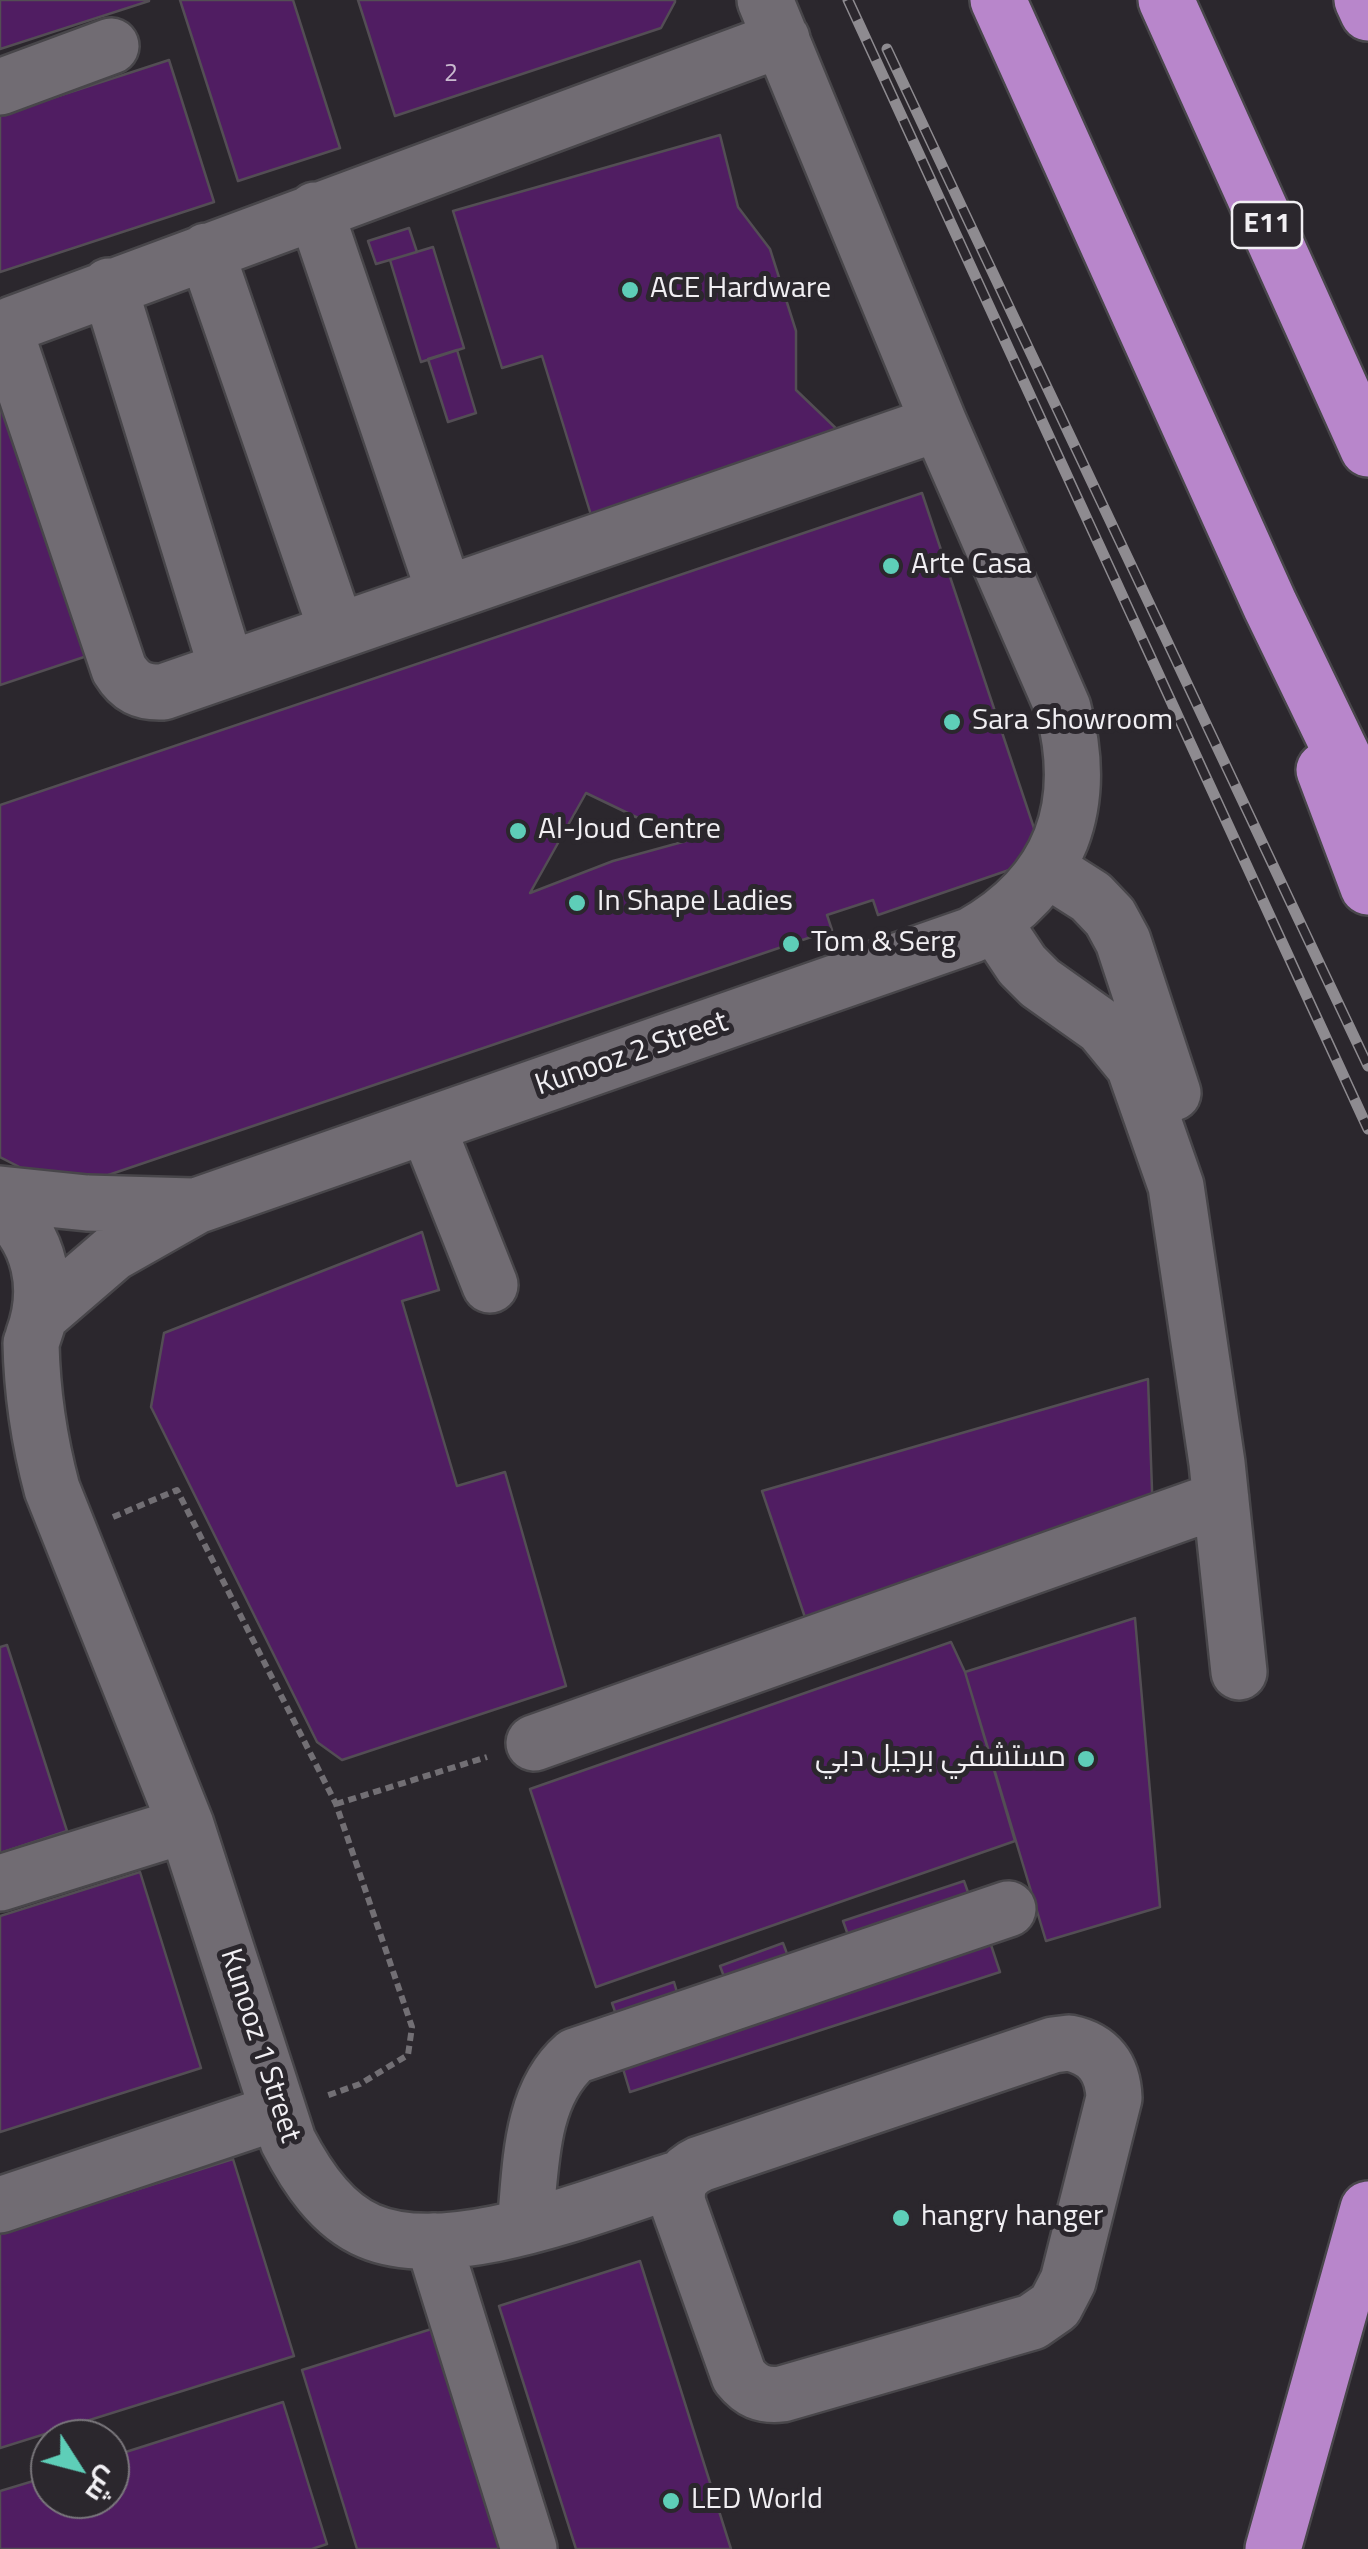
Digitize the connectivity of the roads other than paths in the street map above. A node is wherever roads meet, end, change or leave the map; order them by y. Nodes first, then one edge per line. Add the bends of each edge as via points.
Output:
1 (998, 0) edge
2 (1166, 0) edge
3 (1362, 0) edge
4 (1368, 13) edge
5 (774, 19) edge
6 (111, 46) dead end
7 (0, 87) edge
8 (315, 210) junction
9 (206, 251) junction
10 (108, 286) junction
11 (940, 423) junction
12 (1368, 449) edge
13 (445, 594) junction
14 (1270, 606) junction
15 (337, 631) junction
16 (228, 669) junction
17 (1368, 808) edge
18 (1047, 869) junction
19 (1368, 887) edge
20 (994, 923) junction
21 (1126, 949) junction
22 (1061, 999) junction
23 (427, 1126) junction
24 (1176, 1186) junction
25 (0, 1194) edge
26 (0, 1205) edge
27 (196, 1206) junction
28 (490, 1284) dead end
29 (24, 1345) edge
30 (0, 1461) edge
31 (1221, 1499) junction
32 (69, 1536) junction
33 (1239, 1672) dead end
34 (534, 1743) road end
35 (186, 1825) junction
36 (0, 1883) edge
37 (1008, 1910) dead end
38 (278, 2112) junction
39 (681, 2178) junction
40 (0, 2204) edge
41 (1368, 2209) edge
42 (525, 2226) junction
43 (433, 2241) junction
44 (529, 2549) edge
45 (1273, 2549) edge

1 - 14 highway
2 - 12 highway, E11
3 - 4 highway
5 - 8 street
5 - 11 street, Kunooz 2 Street
6 - 7 street
8 - 9 street
8 - 13 street
9 - 10 street
9 - 15 street
10 - 16 street
10 - 16 street via 18,320 8,340 126,681 163,692
11 - 13 street
11 - 18 street, Kunooz 2 Street via 1063,708 1072,743 1070,814
13 - 15 street
14 - 17 highway
14 - 19 highway
15 - 16 street
18 - 20 street, Kunooz 2 Street
18 - 21 street via 1091,897
20 - 22 street via 1022,965
20 - 23 street, Kunooz 2 Street
21 - 22 street via 1121,966 1096,993
21 - 24 street via 1172,1085 1179,1135
22 - 24 street via 1102,1027 1134,1066
23 - 27 street, Kunooz 2 Street
23 - 28 street
24 - 31 street
25 - 27 street, Kunooz 2 Street
26 - 29 street, Kunooz 1 Street via 24,1230 43,1286
27 - 29 street, Kunooz 2 Street via 113,1253
29 - 32 street, Kunooz 1 Street via 40,1441
30 - 32 street, Kunooz 1 Street
31 - 33 street
31 - 34 street
32 - 35 street, Kunooz 1 Street
35 - 36 street
35 - 38 street, Kunooz 1 Street
37 - 42 street via 575,2056 543,2105
38 - 40 street
38 - 43 street, Kunooz 1 Street via 302,2169 342,2214 368,2230
39 - 39 street, Kunooz 1 Street via 700,2164 1053,2045 1085,2046 1114,2082 1068,2281 1056,2306 1032,2322 782,2394 757,2393 739,2376 678,2204
39 - 42 street, Kunooz 1 Street
41 - 45 highway
42 - 43 street, Kunooz 1 Street
43 - 44 street

